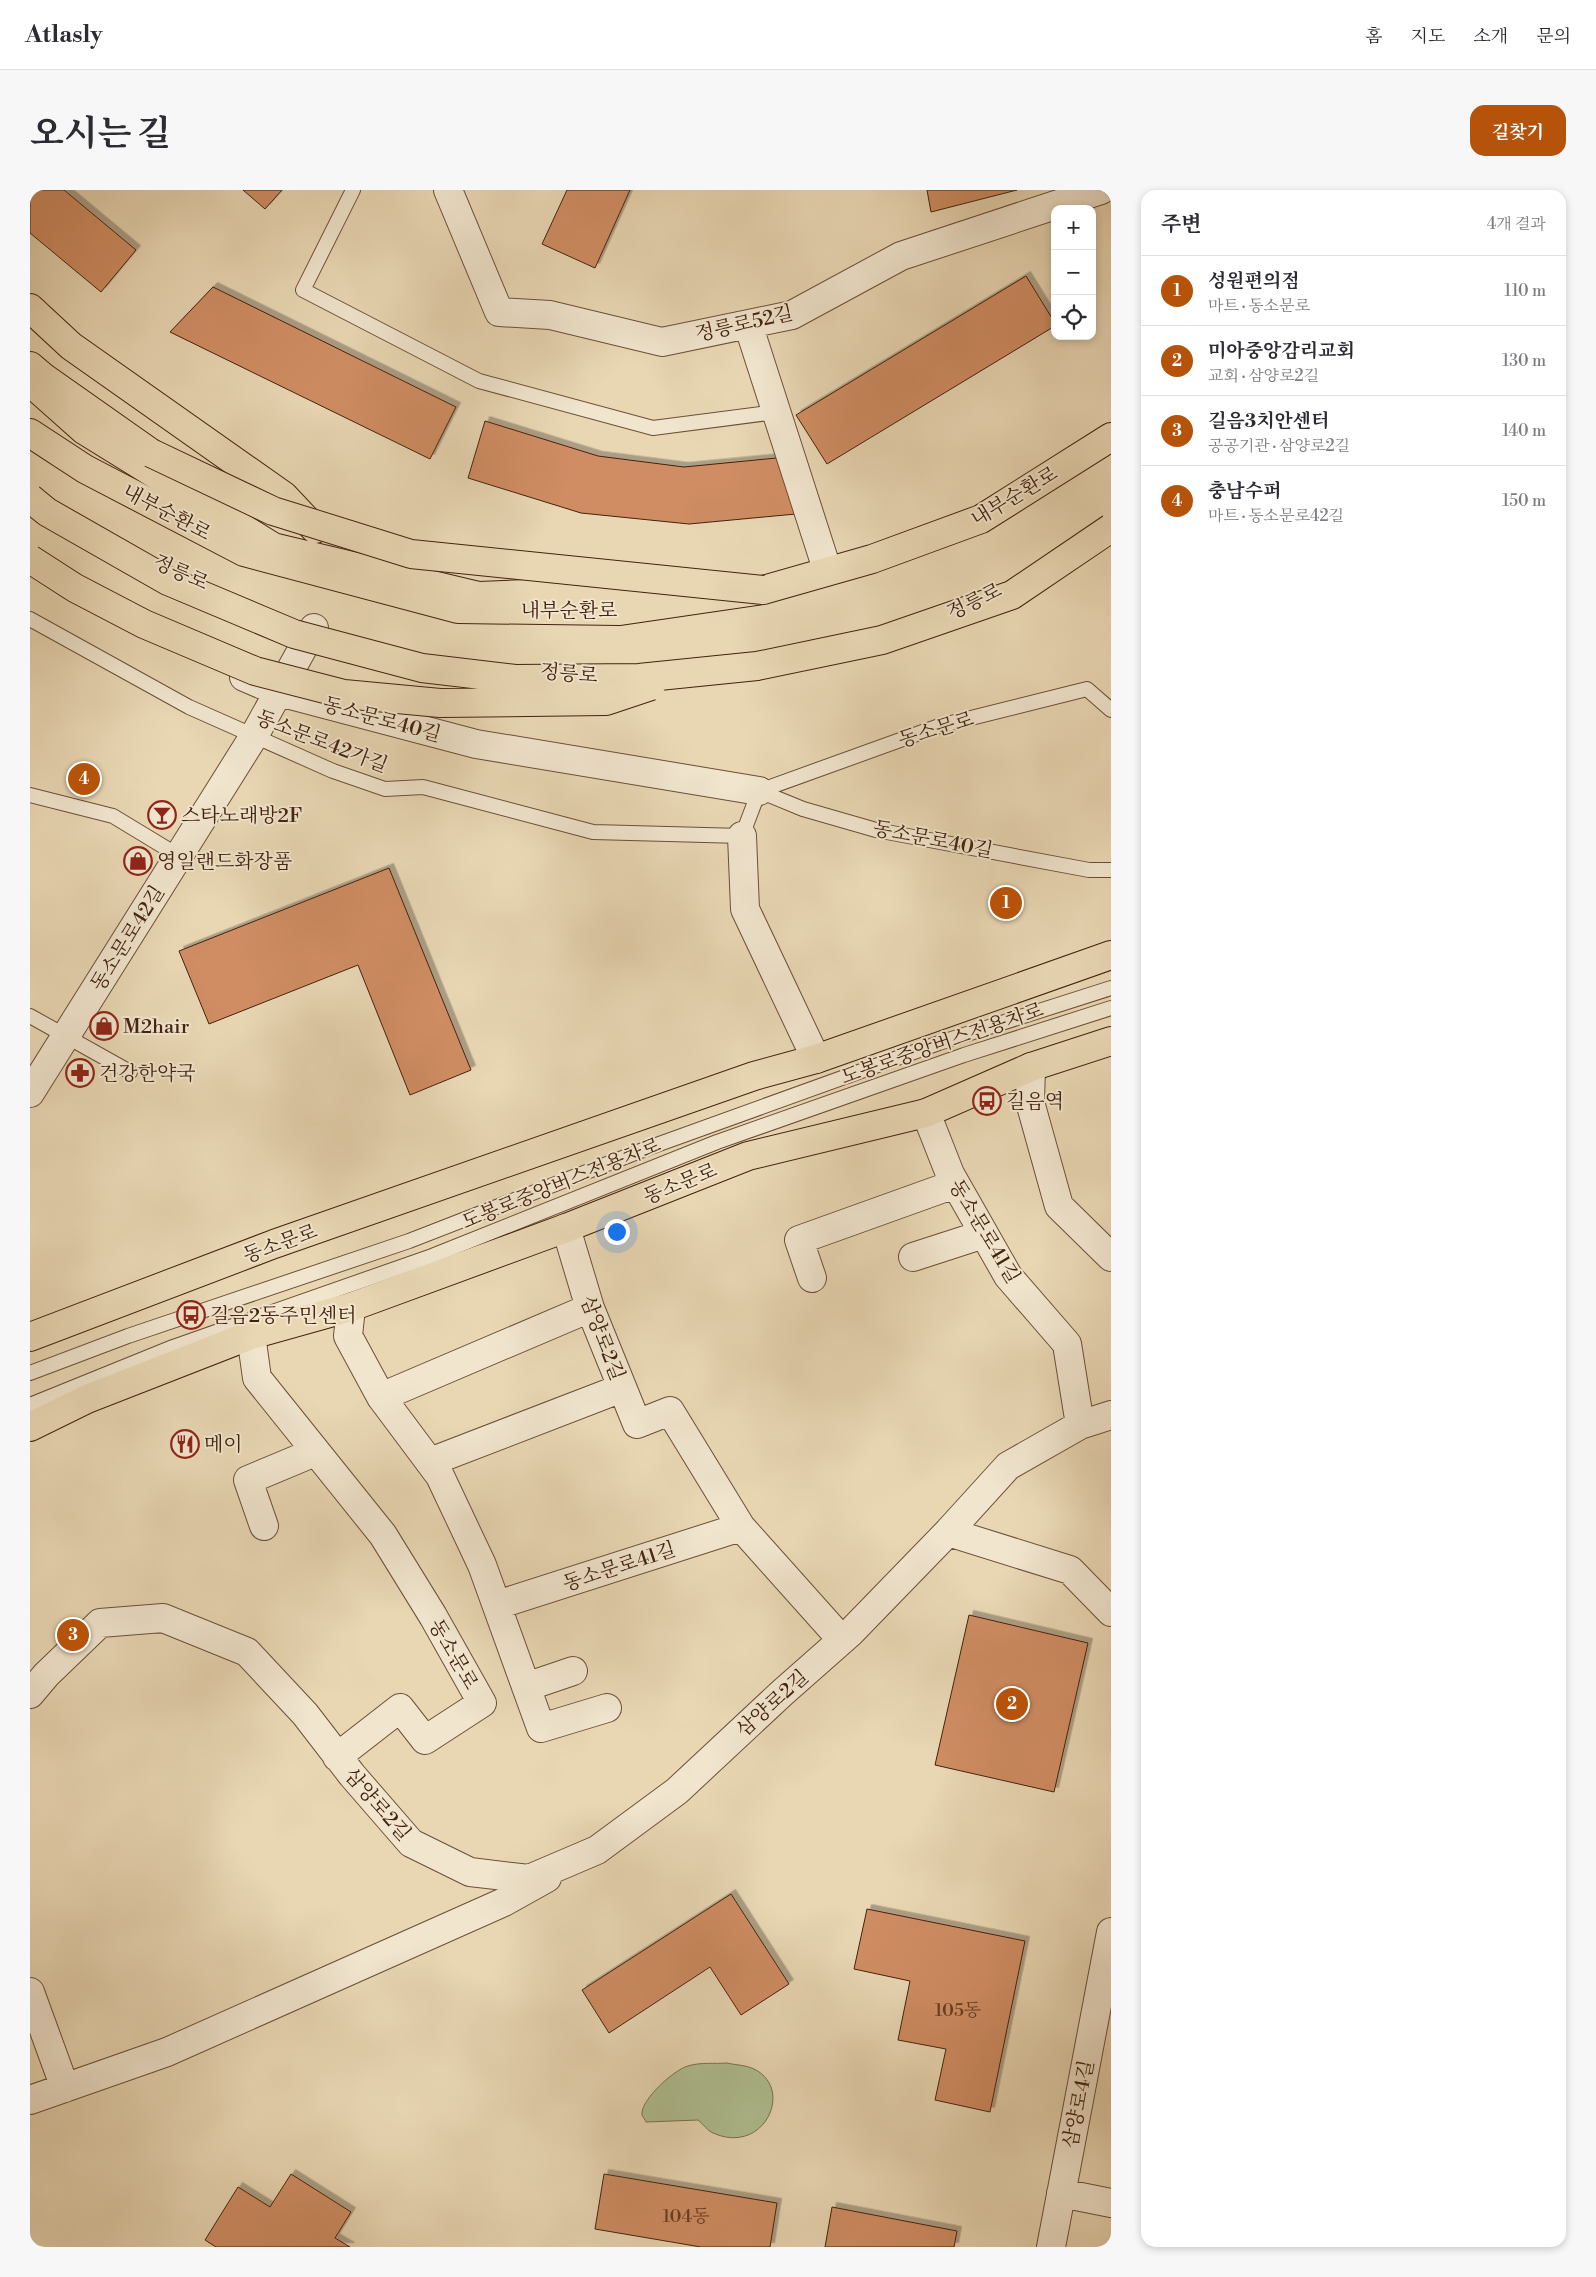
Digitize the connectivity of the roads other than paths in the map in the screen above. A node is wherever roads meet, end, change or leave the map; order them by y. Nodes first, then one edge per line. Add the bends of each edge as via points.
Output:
1 (353, 190) edge
2 (448, 190) edge
3 (1101, 190) edge
4 (30, 308) edge
5 (748, 324) junction
6 (30, 366) edge
7 (30, 382) edge
8 (776, 412) junction
9 (1111, 424) edge
10 (30, 433) edge
11 (1111, 437) edge
12 (30, 484) edge
13 (30, 498) edge
14 (1111, 517) edge
15 (1111, 528) edge
16 (30, 559) edge
17 (825, 563) junction
18 (349, 564) junction
19 (30, 571) edge
20 (763, 590) junction
21 (30, 620) edge
22 (314, 628) junction
23 (691, 672) junction
24 (279, 692) junction
25 (1111, 710) edge
26 (254, 736) junction
27 (759, 791) junction
28 (30, 795) edge
29 (742, 836) junction
30 (179, 856) junction
31 (1111, 870) edge
32 (1111, 955) edge
33 (1111, 988) edge
34 (1111, 1008) edge
35 (30, 1016) edge
36 (65, 1037) junction
37 (1111, 1040) edge
38 (816, 1059) junction
39 (1031, 1067) junction
40 (130, 1072) dead end
41 (30, 1093) edge
42 (926, 1113) junction
43 (955, 1184) junction
44 (566, 1228) junction
45 (984, 1234) junction
46 (913, 1257) dead end
47 (1111, 1257) edge
48 (812, 1278) dead end
49 (350, 1307) junction
50 (590, 1308) junction
51 (251, 1335) junction
52 (30, 1336) edge
53 (30, 1373) edge
54 (622, 1388) junction
55 (381, 1397) junction
56 (30, 1404) edge
57 (1111, 1415) edge
58 (1080, 1425) junction
59 (30, 1427) edge
60 (315, 1452) junction
61 (430, 1462) junction
62 (264, 1526) dead end
63 (741, 1527) junction
64 (948, 1532) junction
65 (497, 1605) junction
66 (1111, 1612) edge
67 (842, 1640) junction
68 (573, 1671) dead end
69 (526, 1687) junction
70 (30, 1694) edge
71 (607, 1708) dead end
72 (337, 1757) junction
73 (597, 1850) junction
74 (1111, 1932) edge
75 (30, 1992) edge
76 (65, 2088) junction
77 (30, 2100) edge
78 (1061, 2193) junction
79 (1111, 2203) edge
80 (1051, 2247) edge

1 - 8 lane via 303,290 479,381 653,428
2 - 5 street, 정릉로52길 via 499,312 550,315 662,342
3 - 5 street, 정릉로52길 via 901,256 792,315
4 - 18 main road via 71,346 284,496
5 - 8 street
6 - 20 main road, bridge via 151,453 273,511 411,554
7 - 18 main road via 84,430 273,547
8 - 17 street
9 - 17 main road via 979,510
10 - 20 main road, 내부순환로, bridge via 85,469 244,552 458,610 620,611
11 - 20 main road, 내부순환로 via 981,519 872,559
12 - 22 main road, 정릉로 via 159,563
13 - 23 main road, bridge via 47,512 168,580 294,634 413,666 515,679 639,678
14 - 22 main road, 정릉로 via 993,594 842,660 680,682 403,658
15 - 23 main road, bridge via 1012,595 901,634 757,666
16 - 23 main road, bridge via 75,588 144,624 256,671 344,694 440,704 606,701
17 - 18 main road via 711,586 479,596
19 - 24 street, 동소문로40길 via 80,605
21 - 26 lane, 동소문로42가길 via 188,707
22 - 24 street, 동소문로42길
24 - 26 street, 동소문로42길
24 - 27 street, 동소문로40길 via 476,744
25 - 27 lane, 동소문로 via 1087,689 939,726
26 - 29 lane, 동소문로42가길 via 333,771 385,789 423,787 593,832
26 - 30 street, 동소문로42길
27 - 29 lane
27 - 31 lane, 동소문로40길 via 804,809 876,830 1089,870
28 - 30 lane via 113,816
29 - 38 street via 745,909
30 - 36 street, 동소문로42길
32 - 38 main road, 동소문로
33 - 53 lane, 도봉로중앙버스전용차로 via 939,1043 648,1148 409,1241 128,1336
34 - 56 lane, 도봉로중앙버스전용차로 via 717,1142 432,1256 173,1347
35 - 36 lane
36 - 40 lane
36 - 41 street, 동소문로42길
37 - 39 main road, 동소문로
38 - 52 main road, 동소문로 via 754,1076 274,1244
39 - 42 main road, 동소문로
39 - 47 street via 1030,1102 1058,1206
42 - 43 street, 동소문로41길
42 - 44 main road, 동소문로 via 748,1156
43 - 45 street, 동소문로41길
43 - 48 street via 799,1240
44 - 49 main road, 동소문로
44 - 50 street, 삼양로2길
45 - 46 street
45 - 58 street, 동소문로41길 via 1008,1276 1067,1344
49 - 51 main road, 동소문로
49 - 55 street via 348,1336
50 - 54 street, 삼양로2길
50 - 55 street
51 - 59 main road, 동소문로 via 87,1399
51 - 60 street, 동소문로 via 257,1378
54 - 61 street
54 - 63 street, 삼양로2길 via 637,1424 670,1411
55 - 61 street
57 - 58 street, 삼양로2길
58 - 64 street, 삼양로2길 via 1008,1466
60 - 62 street via 248,1480
60 - 72 street, 동소문로 via 383,1535 482,1703 425,1740 400,1708
61 - 65 street via 440,1476 482,1564
63 - 65 street, 동소문로41길
63 - 67 street, 삼양로2길
64 - 66 street via 1070,1570
64 - 67 street, 삼양로2길
65 - 69 street
67 - 73 street, 삼양로2길 via 677,1791
68 - 69 street
69 - 71 street via 541,1728
70 - 72 street, 삼양로2길 via 100,1624 163,1618 247,1652 305,1714
72 - 73 street, 삼양로2길 via 411,1843 470,1872 529,1878
73 - 76 street via 504,1902 167,2052
74 - 78 street, 삼양로4길
75 - 76 street
76 - 77 street
78 - 79 street
78 - 80 street, 삼양로4길

